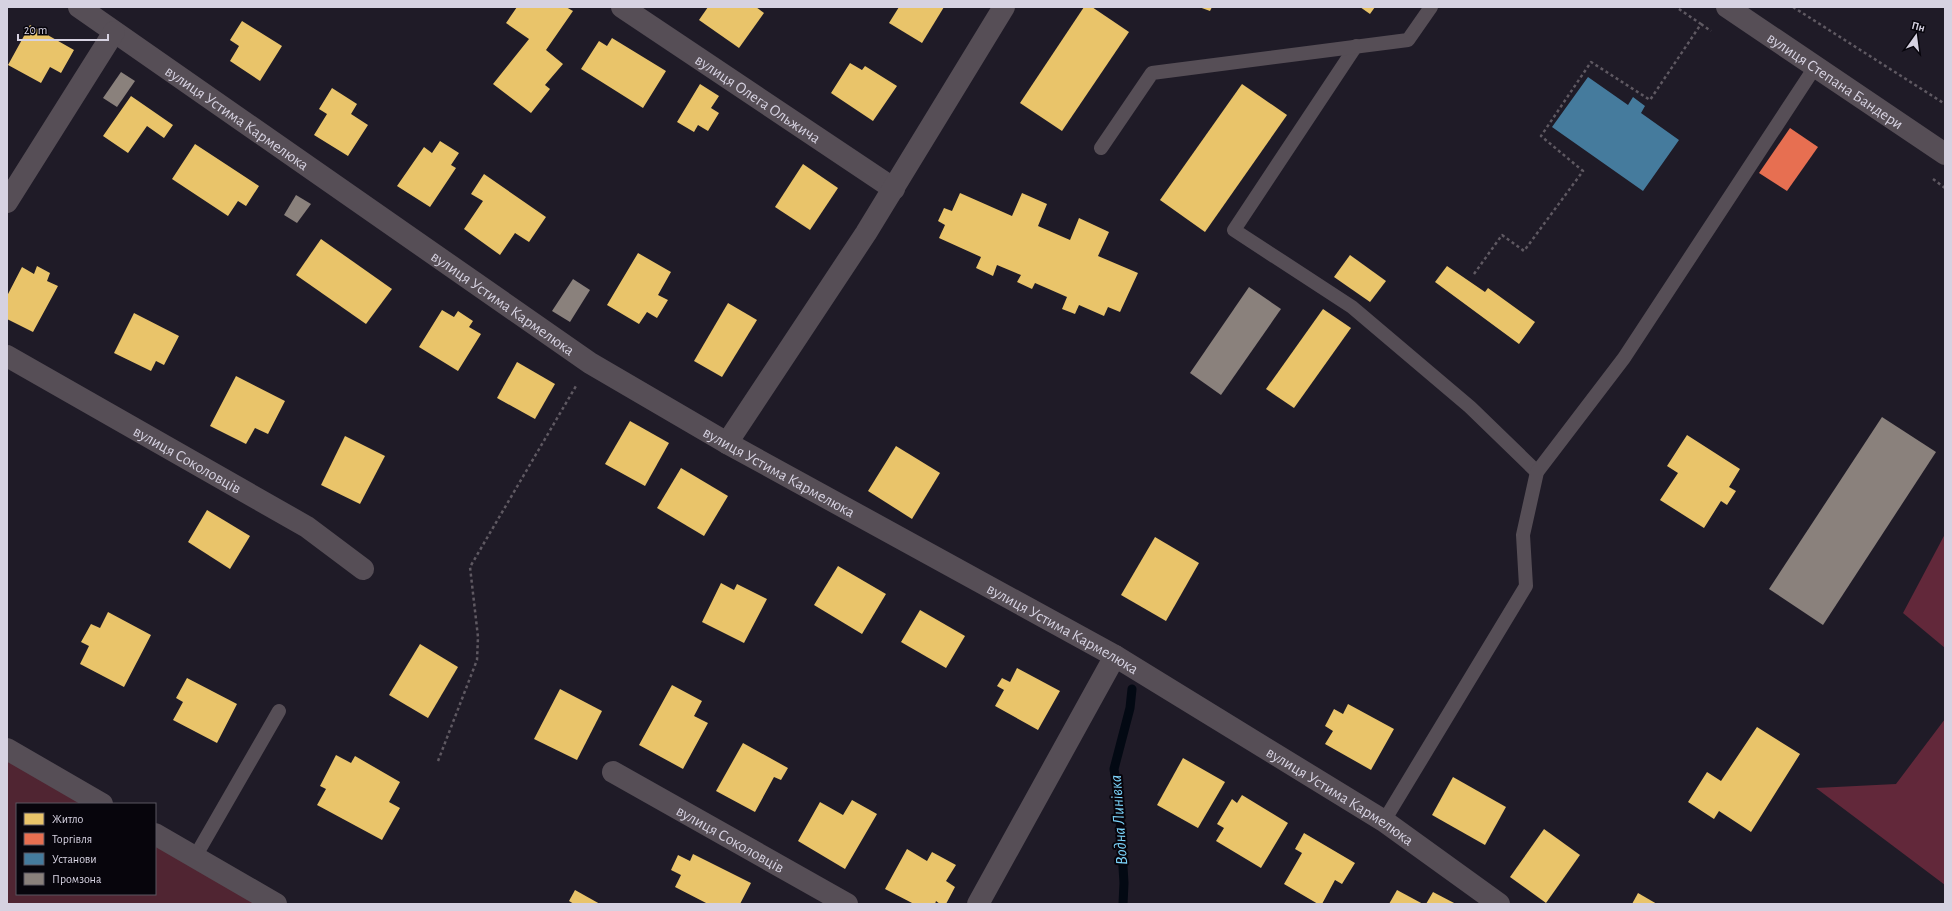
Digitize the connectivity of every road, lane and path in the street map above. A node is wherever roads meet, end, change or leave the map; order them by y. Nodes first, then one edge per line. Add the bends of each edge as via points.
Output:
1 (79, 7) edge
2 (622, 7) edge
3 (1004, 7) edge
4 (1431, 7) edge
5 (1676, 7) edge
6 (1727, 7) edge
7 (1793, 7) edge
8 (114, 32) junction
9 (1356, 46) junction
10 (1816, 67) junction
11 (1945, 104) edge
12 (1101, 148) dead end
13 (1945, 154) edge
14 (894, 189) junction
15 (7, 202) edge
16 (1474, 274) dead end
17 (7, 356) edge
18 (590, 363) junction
19 (727, 443) junction
20 (1537, 472) junction
21 (363, 569) dead end
22 (1115, 656) junction
23 (279, 711) dead end
24 (7, 749) edge
25 (438, 761) dead end
26 (613, 772) dead end
27 (100, 803) edge
28 (1384, 821) junction
29 (156, 835) edge
30 (195, 857) junction
31 (276, 904) edge
32 (847, 904) edge
33 (978, 904) edge
34 (1499, 904) edge

1 - 8 street, вулиця Устима Кармелюка
2 - 14 street, вулиця Олега Ольжича
3 - 14 street
4 - 9 lane via 1408,40
5 - 16 path via 1701,24 1650,100 1591,62 1541,136 1583,171 1524,251 1502,235
6 - 10 street, вулиця Степана Бандери
7 - 11 path
8 - 15 street
8 - 18 street, вулиця Устима Кармелюка
9 - 12 lane via 1152,73
9 - 20 lane via 1234,230 1352,307 1470,406
10 - 13 street, вулиця Степана Бандери
10 - 20 lane via 1624,358
14 - 19 street
17 - 21 street, вулиця Соколовців via 307,527
18 - 19 street, вулиця Устима Кармелюка
18 - 25 path via 470,568 478,637 477,660
19 - 22 street, вулиця Устима Кармелюка
20 - 28 lane via 1523,535 1526,586
22 - 28 street, вулиця Устима Кармелюка
22 - 33 street
23 - 30 lane
24 - 27 street
26 - 32 street, вулиця Соколовців
28 - 34 street, вулиця Устима Кармелюка
29 - 30 street
30 - 31 street

